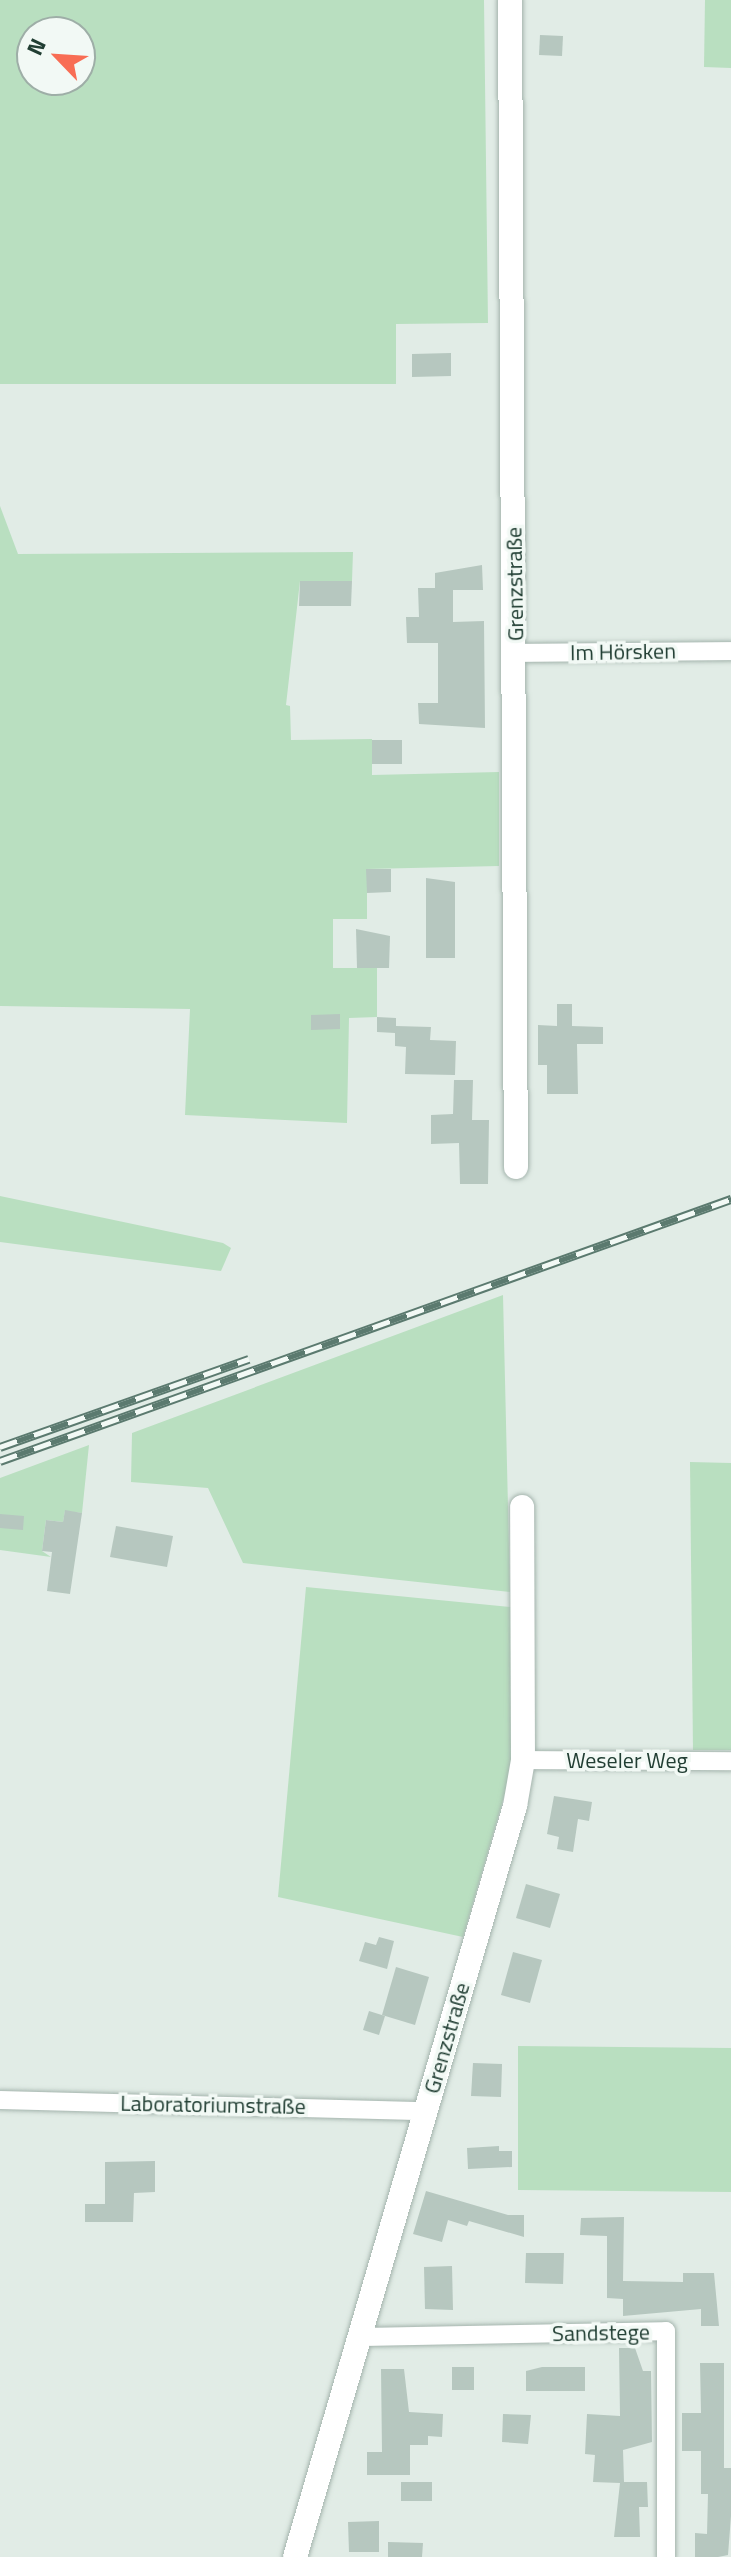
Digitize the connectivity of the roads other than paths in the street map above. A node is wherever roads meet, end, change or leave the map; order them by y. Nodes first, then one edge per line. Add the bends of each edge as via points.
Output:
1 (510, 0) edge
2 (731, 651) edge
3 (516, 653) junction
4 (516, 1167) dead end
5 (522, 1507) dead end
6 (523, 1760) junction
7 (731, 1761) edge
8 (0, 2100) edge
9 (426, 2111) junction
10 (359, 2337) junction
11 (295, 2557) edge
12 (666, 2557) edge

1 - 3 street, Grenzstraße
2 - 3 street, Im Hörsken
3 - 4 street, Grenzstraße
5 - 6 street, Grenzstraße
6 - 7 street, Weseler Weg
6 - 9 street, Grenzstraße via 515,1806
8 - 9 street, Laboratoriumstraße
9 - 10 street, Grenzstraße
10 - 11 street, Grenzstraße
10 - 12 street, Sandstege via 666,2331

